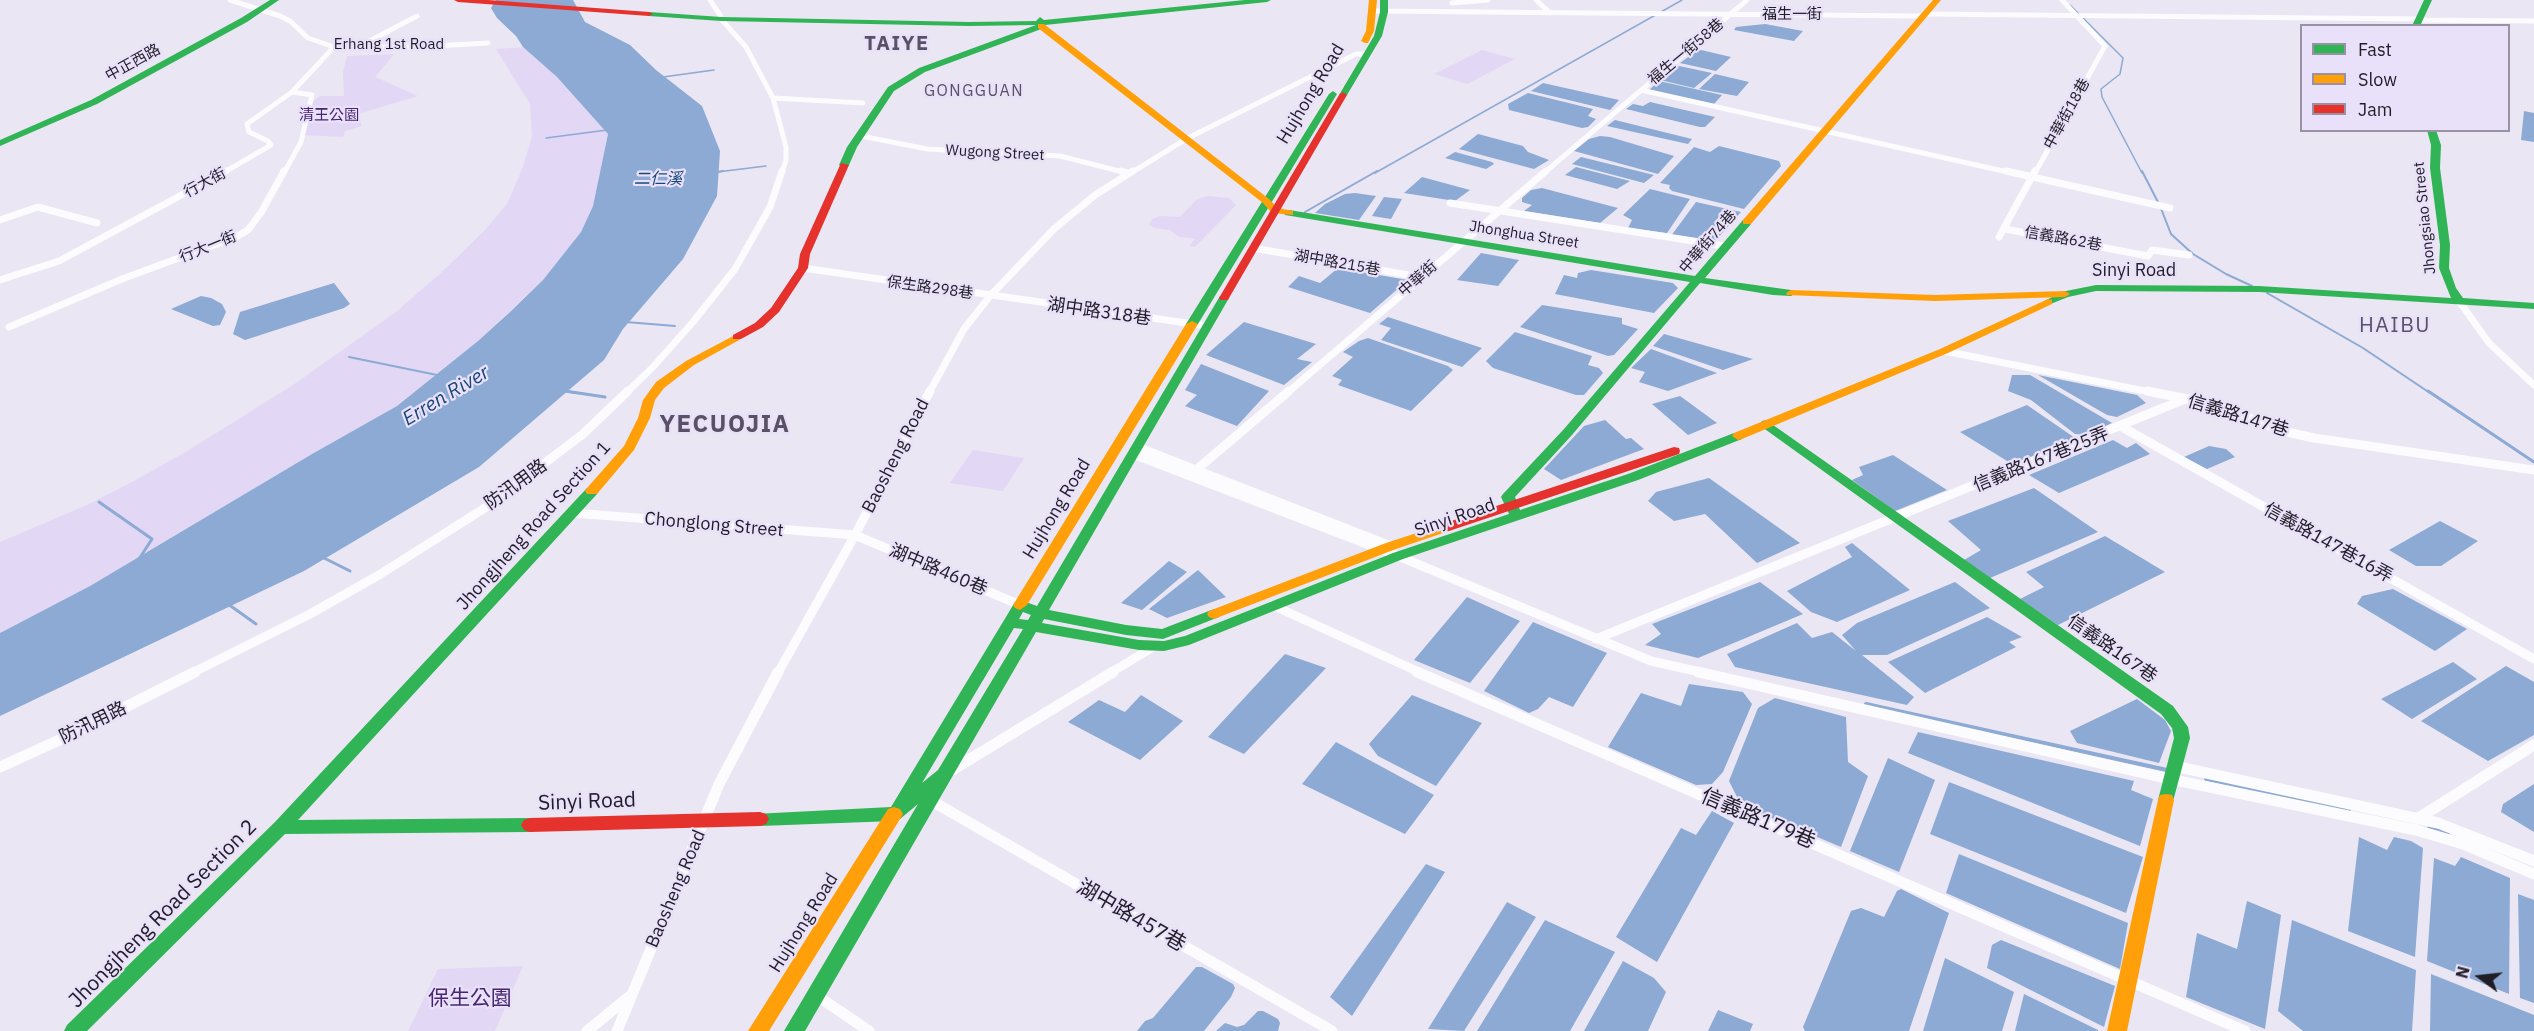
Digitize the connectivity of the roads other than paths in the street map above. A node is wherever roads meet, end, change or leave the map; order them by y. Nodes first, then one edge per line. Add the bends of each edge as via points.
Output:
1 (230, 0) edge
2 (275, 0) edge
3 (458, 0) edge
4 (505, 0) edge
5 (710, 0) edge
6 (1229, 0) edge
7 (1267, 0) edge
8 (1488, 0) edge
9 (1536, 0) edge
10 (1747, 0) edge
11 (1937, 0) edge
12 (2062, 0) edge
13 (2427, 0) edge
14 (1452, 3) dead end
15 (1378, 6) edge
16 (262, 10) junction
17 (1550, 13) junction
18 (1731, 14) junction
19 (1924, 15) junction
20 (417, 16) dead end
21 (2078, 16) junction
22 (721, 17) junction
23 (2534, 21) edge
24 (2417, 22) edge
25 (1040, 23) junction
26 (488, 43) dead end
27 (334, 47) junction
28 (356, 48) junction
29 (1361, 54) junction
30 (1641, 90) junction
31 (292, 92) junction
32 (773, 98) junction
33 (863, 103) dead end
34 (1826, 131) junction
35 (2432, 132) edge
36 (861, 136) junction
37 (1186, 139) junction
38 (0, 143) edge
39 (1128, 173) junction
40 (2032, 177) junction
41 (1450, 203) dead end
42 (1271, 206) junction
43 (2168, 208) dead end
44 (1500, 211) junction
45 (0, 220) edge
46 (97, 223) dead end
47 (2005, 229) junction
48 (1999, 237) dead end
49 (1462, 242) junction
50 (1725, 246) junction
51 (1253, 248) junction
52 (2189, 255) dead end
53 (803, 268) junction
54 (1420, 277) junction
55 (0, 280) edge
56 (1698, 280) junction
57 (2066, 294) junction
58 (990, 296) junction
59 (2459, 301) junction
60 (2534, 306) edge
61 (1190, 325) junction
62 (1208, 326) junction
63 (9, 327) dead end
64 (1944, 351) junction
65 (2534, 385) edge
66 (2185, 399) junction
67 (1766, 424) junction
68 (2122, 427) junction
69 (1135, 450) junction
70 (1196, 470) junction
71 (2534, 470) edge
72 (1513, 511) junction
73 (573, 513) junction
74 (1895, 518) junction
75 (855, 535) junction
76 (1390, 551) junction
77 (1020, 605) junction
78 (1272, 605) junction
79 (1040, 613) junction
80 (1010, 622) junction
81 (1033, 626) junction
82 (1596, 639) junction
83 (1156, 646) junction
84 (2534, 659) edge
85 (2534, 745) edge
86 (0, 767) edge
87 (2172, 772) junction
88 (944, 774) junction
89 (930, 800) junction
90 (894, 814) junction
91 (2417, 817) junction
92 (706, 819) junction
93 (281, 827) junction
94 (2416, 830) junction
95 (2534, 861) edge
96 (2534, 874) edge
97 (2129, 980) junction
98 (632, 994) junction
99 (816, 995) junction
100 (74, 1031) edge
101 (587, 1031) edge
102 (617, 1031) edge
103 (758, 1031) edge
104 (794, 1031) edge
105 (869, 1031) edge
106 (1332, 1031) edge
107 (2117, 1031) edge
108 (2245, 1031) edge

1 - 16 street, Erhang 1st Road
2 - 16 street, 中正西路
3 - 22 street
4 - 22 street
5 - 22 street, 防汛用路
6 - 25 street
7 - 25 street
8 - 14 street
9 - 17 street
10 - 18 street, 福生一街58巷
11 - 19 street, 中華街74巷
12 - 21 street, 中華街18巷
13 - 24 street
15 - 17 street
15 - 29 street, Hujhong Road
16 - 27 street, Erhang 1st Road via 290,21 308,38
16 - 38 street, 中正西路 via 94,102
17 - 18 street, 福生一街
18 - 19 street, 福生一街
18 - 30 street, 福生一街58巷
19 - 21 street, 福生一街
19 - 34 street, 中華街74巷
20 - 28 street
21 - 24 street, 福生一街
21 - 40 street, 中華街18巷 via 2105,46
22 - 25 street
22 - 32 street, 防汛用路 via 746,47
23 - 24 street, 福生一街
25 - 36 street, Jhongjheng Road Section 1 via 901,82 883,97
25 - 37 street, Jhonghua Street
26 - 28 street, Erhang 1st Road
27 - 28 street, Erhang 1st Road
27 - 31 street, 行大街
29 - 37 street, Baosheng Road
29 - 42 street, Hujhong Road
30 - 34 street
30 - 44 street, 中華街
31 - 55 street, 行大街 via 247,124 249,132 271,146 262,152 59,261
31 - 63 street, 行大一街 via 312,95 305,131 248,230
32 - 33 street
32 - 86 street, 防汛用路 via 786,160 770,207 747,248 693,322 583,434 488,506 310,614
34 - 40 street
34 - 50 street, 中華街74巷
35 - 59 street, Jhongsiao Street via 2445,244 2444,268
36 - 39 street, Wugong Street via 920,148 1060,156
36 - 53 street, Jhongjheng Road Section 1 via 852,147 805,254
37 - 39 street, Baosheng Road
37 - 42 street, Jhonghua Street
39 - 58 street, Baosheng Road via 1058,225
40 - 43 street
40 - 47 street, 中華街18巷
41 - 44 street
42 - 49 street, Jhonghua Street
42 - 51 street, Hujhong Road
42 - 61 street, Hujhong Road
44 - 49 street, 中華街
44 - 50 street
45 - 46 street via 38,207
47 - 48 street, 中華街18巷
47 - 52 street, 信義路62巷 via 2148,256 2152,250
49 - 54 street, 中華街
49 - 56 street, Jhonghua Street
50 - 56 street, 中華街74巷
51 - 54 street, 湖中路215巷
51 - 62 street, Hujhong Road
53 - 58 street, 保生路298巷
53 - 73 street, Jhongjheng Road Section 1 via 767,319 660,385 649,400 630,447
54 - 70 street, 中華街
56 - 57 street, Jhonghua Street via 1773,291 1910,297
56 - 72 street, 中華街74巷 via 1508,497
57 - 59 street, Sinyi Road via 2096,288 2256,289
57 - 64 street, Sinyi Road
58 - 61 street, 湖中路318巷
58 - 75 street, Baosheng Road via 953,346
59 - 60 street, Sinyi Road
59 - 65 street via 2489,343
61 - 62 street, 湖中路318巷
61 - 77 street, Hujhong Road
62 - 69 street, Hujhong Road
64 - 66 street, 信義路147巷
64 - 67 street, Sinyi Road
66 - 68 street, 信義路167巷25弄
66 - 71 street, 信義路147巷 via 2314,438
67 - 72 street, Sinyi Road via 1695,444
67 - 74 street, 信義路167巷
68 - 74 street, 信義路167巷25弄
68 - 84 street, 信義路147巷16弄
69 - 70 street
69 - 76 street
69 - 79 street, Hujhong Road
70 - 76 street
72 - 76 street, Sinyi Road
73 - 75 street, Chonglong Street
73 - 93 street, Jhongjheng Road Section 1
74 - 82 street, 信義路167巷25弄
74 - 87 street, 信義路167巷 via 2166,710 2180,727 2182,738
75 - 77 street, 湖中路460巷
75 - 92 street, Baosheng Road via 719,784
76 - 78 street, Sinyi Road
76 - 79 street, Sinyi Road via 1163,634
76 - 82 street
77 - 79 street, Sinyi Road
77 - 80 street, Hujhong Road
78 - 83 street, Sinyi Road via 1189,640
78 - 97 street, 信義路179巷
79 - 81 street, Hujhong Road
80 - 81 street, Sinyi Road
80 - 90 street, Hujhong Road
81 - 83 street, Sinyi Road
81 - 88 street, Hujhong Road
82 - 87 street via 1651,661
83 - 88 street, Sinyi Road
85 - 91 street
87 - 91 street
87 - 94 street
87 - 97 street, 信義路167巷
88 - 89 street, Hujhong Road
88 - 90 street
89 - 99 street, Hujhong Road
89 - 106 street, 湖中路457巷
90 - 92 street, Sinyi Road
90 - 103 street, Hujhong Road
91 - 94 street
91 - 95 street
92 - 93 street, Sinyi Road
92 - 98 street, Baosheng Road
93 - 100 street, Jhongjheng Road Section 2
94 - 96 street via 2463,844
97 - 107 street, 信義路167巷
97 - 108 street, 信義路179巷
98 - 101 street
98 - 102 street, Baosheng Road
99 - 104 street, Hujhong Road
99 - 105 street

